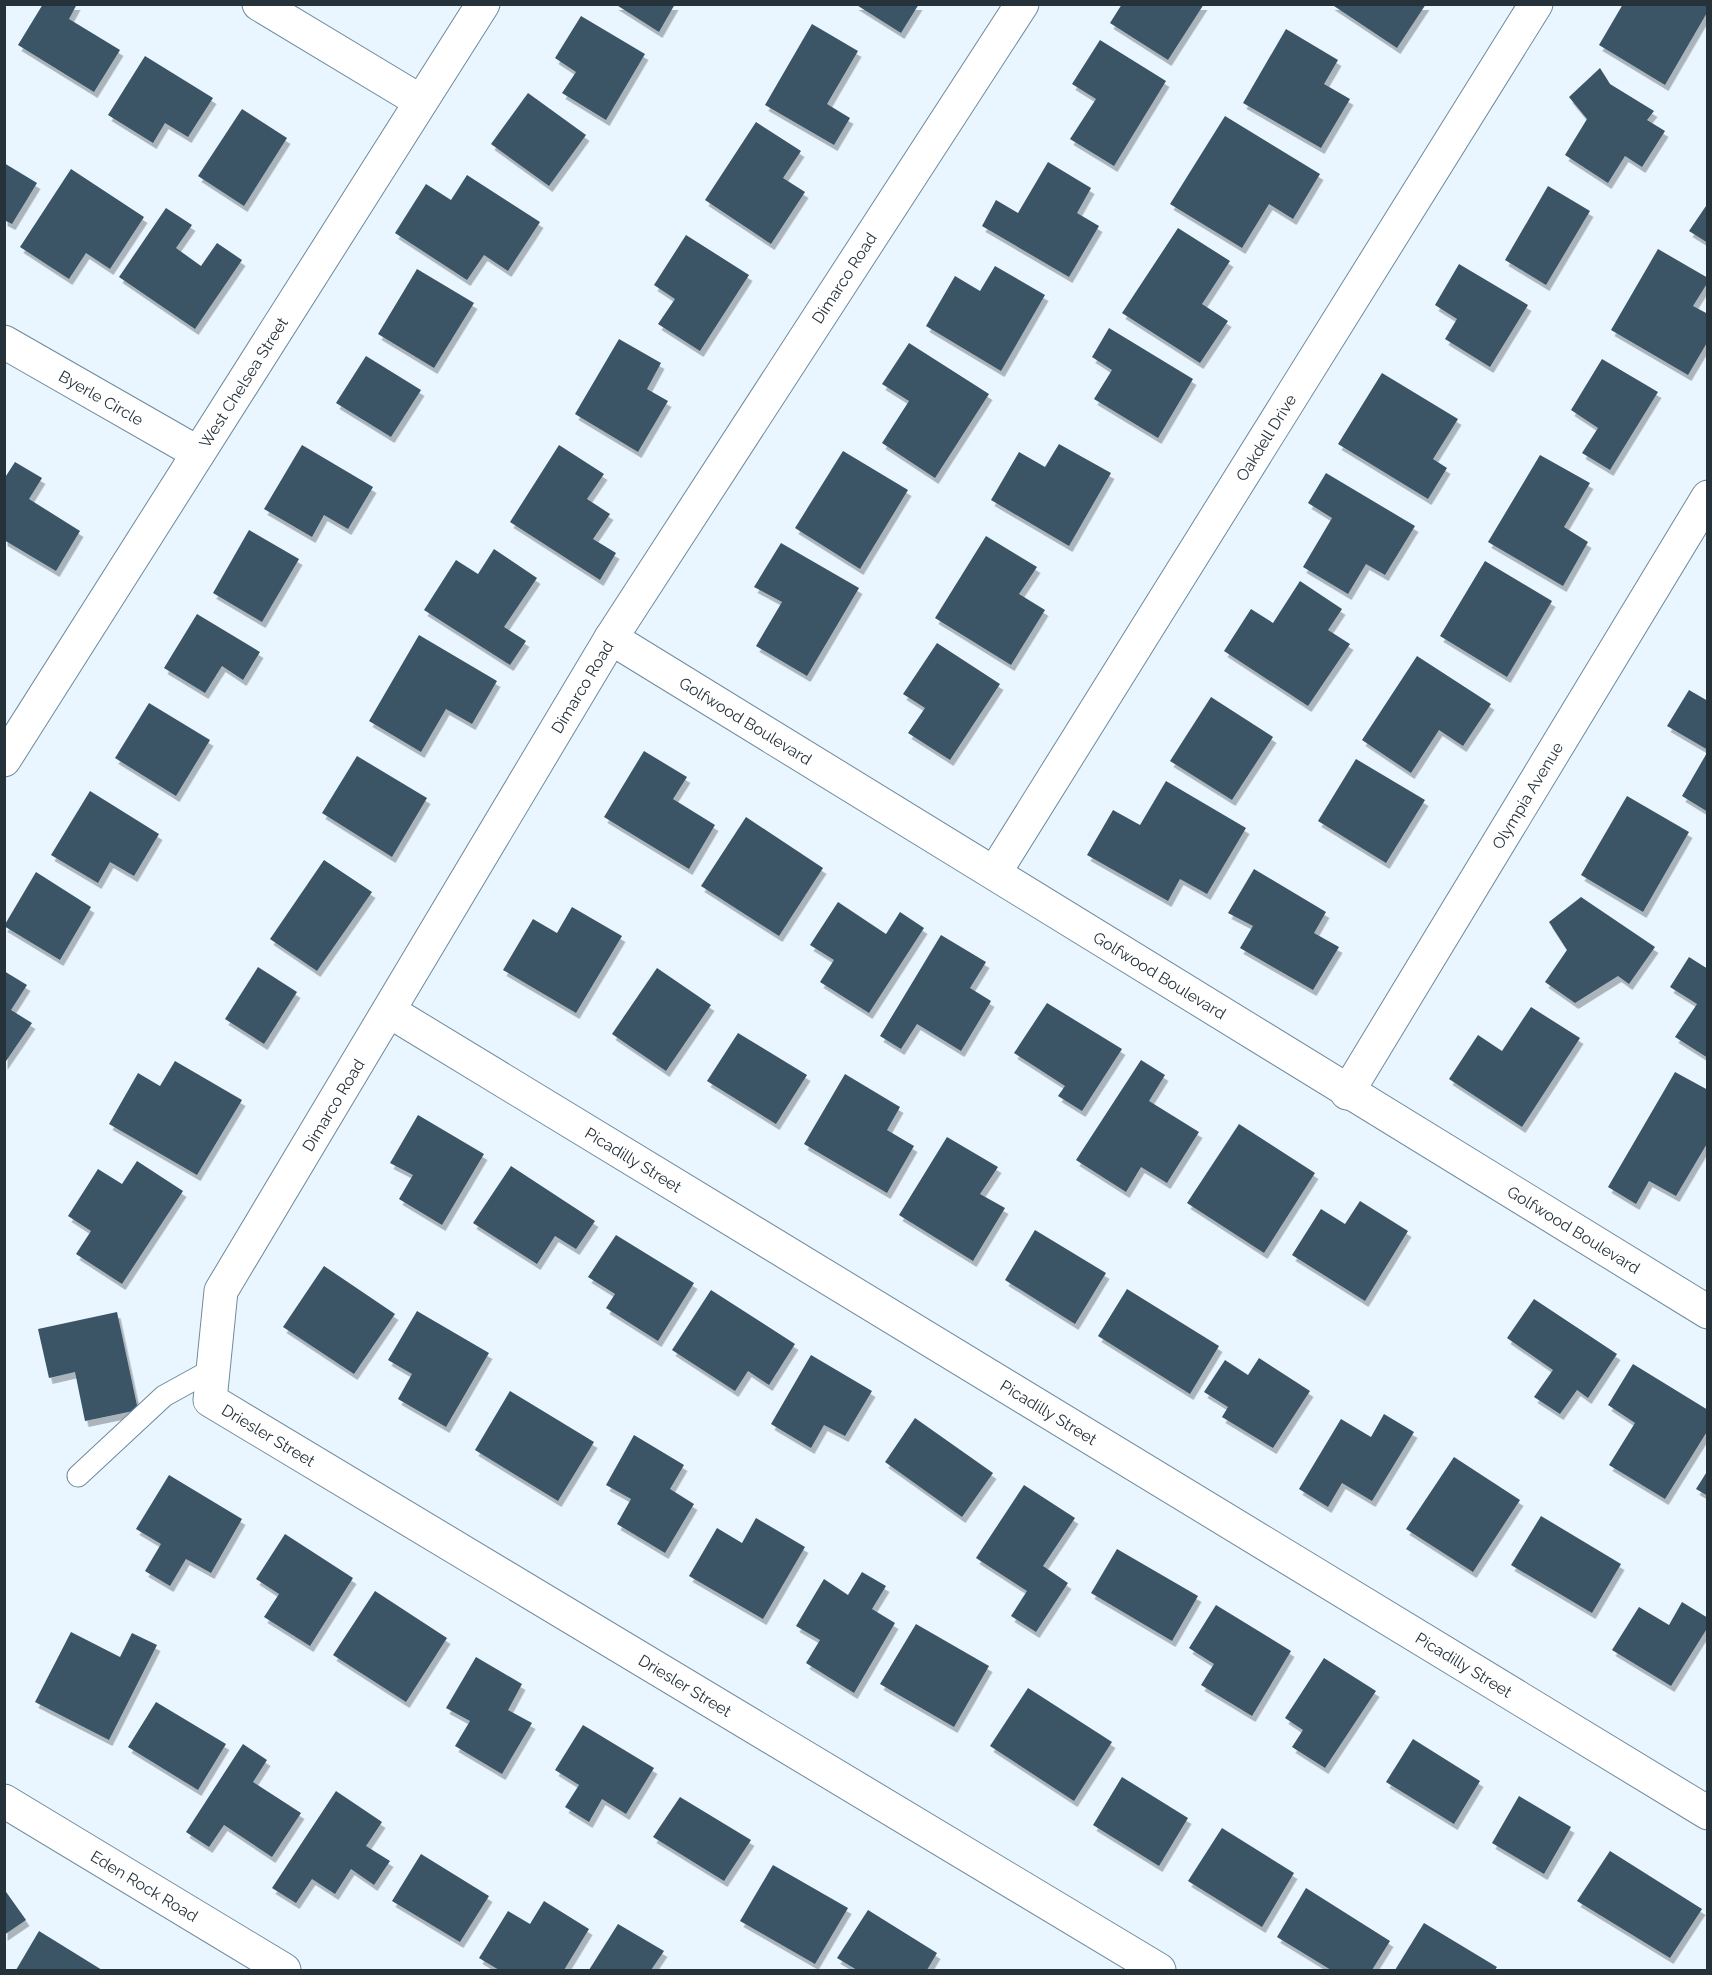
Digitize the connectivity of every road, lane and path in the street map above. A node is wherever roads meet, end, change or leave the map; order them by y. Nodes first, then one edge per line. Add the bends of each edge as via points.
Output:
1 (260, 4) edge
2 (483, 4) edge
3 (1022, 4) edge
4 (1536, 4) edge
5 (420, 101) junction
6 (4, 342) edge
7 (198, 453) junction
8 (1707, 496) edge
9 (611, 638) junction
10 (4, 760) edge
11 (996, 872) junction
12 (389, 1011) junction
13 (1347, 1092) junction
14 (1705, 1306) edge
15 (212, 1384) junction
16 (78, 1476) dead end
17 (4, 1801) edge
18 (1707, 1813) edge
19 (284, 1971) edge
20 (1159, 1971) edge

1 - 5 street
2 - 5 street, West Chelsea Street
3 - 9 street, Dimarco Road
4 - 11 street, Oakdell Drive
5 - 7 street, West Chelsea Street
6 - 7 street, Byerle Circle
7 - 10 street, West Chelsea Street
8 - 13 street, Olympia Avenue
9 - 11 street, Golfwood Boulevard
9 - 12 street, Dimarco Road
11 - 13 street, Golfwood Boulevard
12 - 15 street, Dimarco Road via 221,1291
12 - 18 street, Picadilly Street
13 - 14 street, Golfwood Boulevard
15 - 16 lane via 164,1396
15 - 20 street, Driesler Street
17 - 19 street, Eden Rock Road

